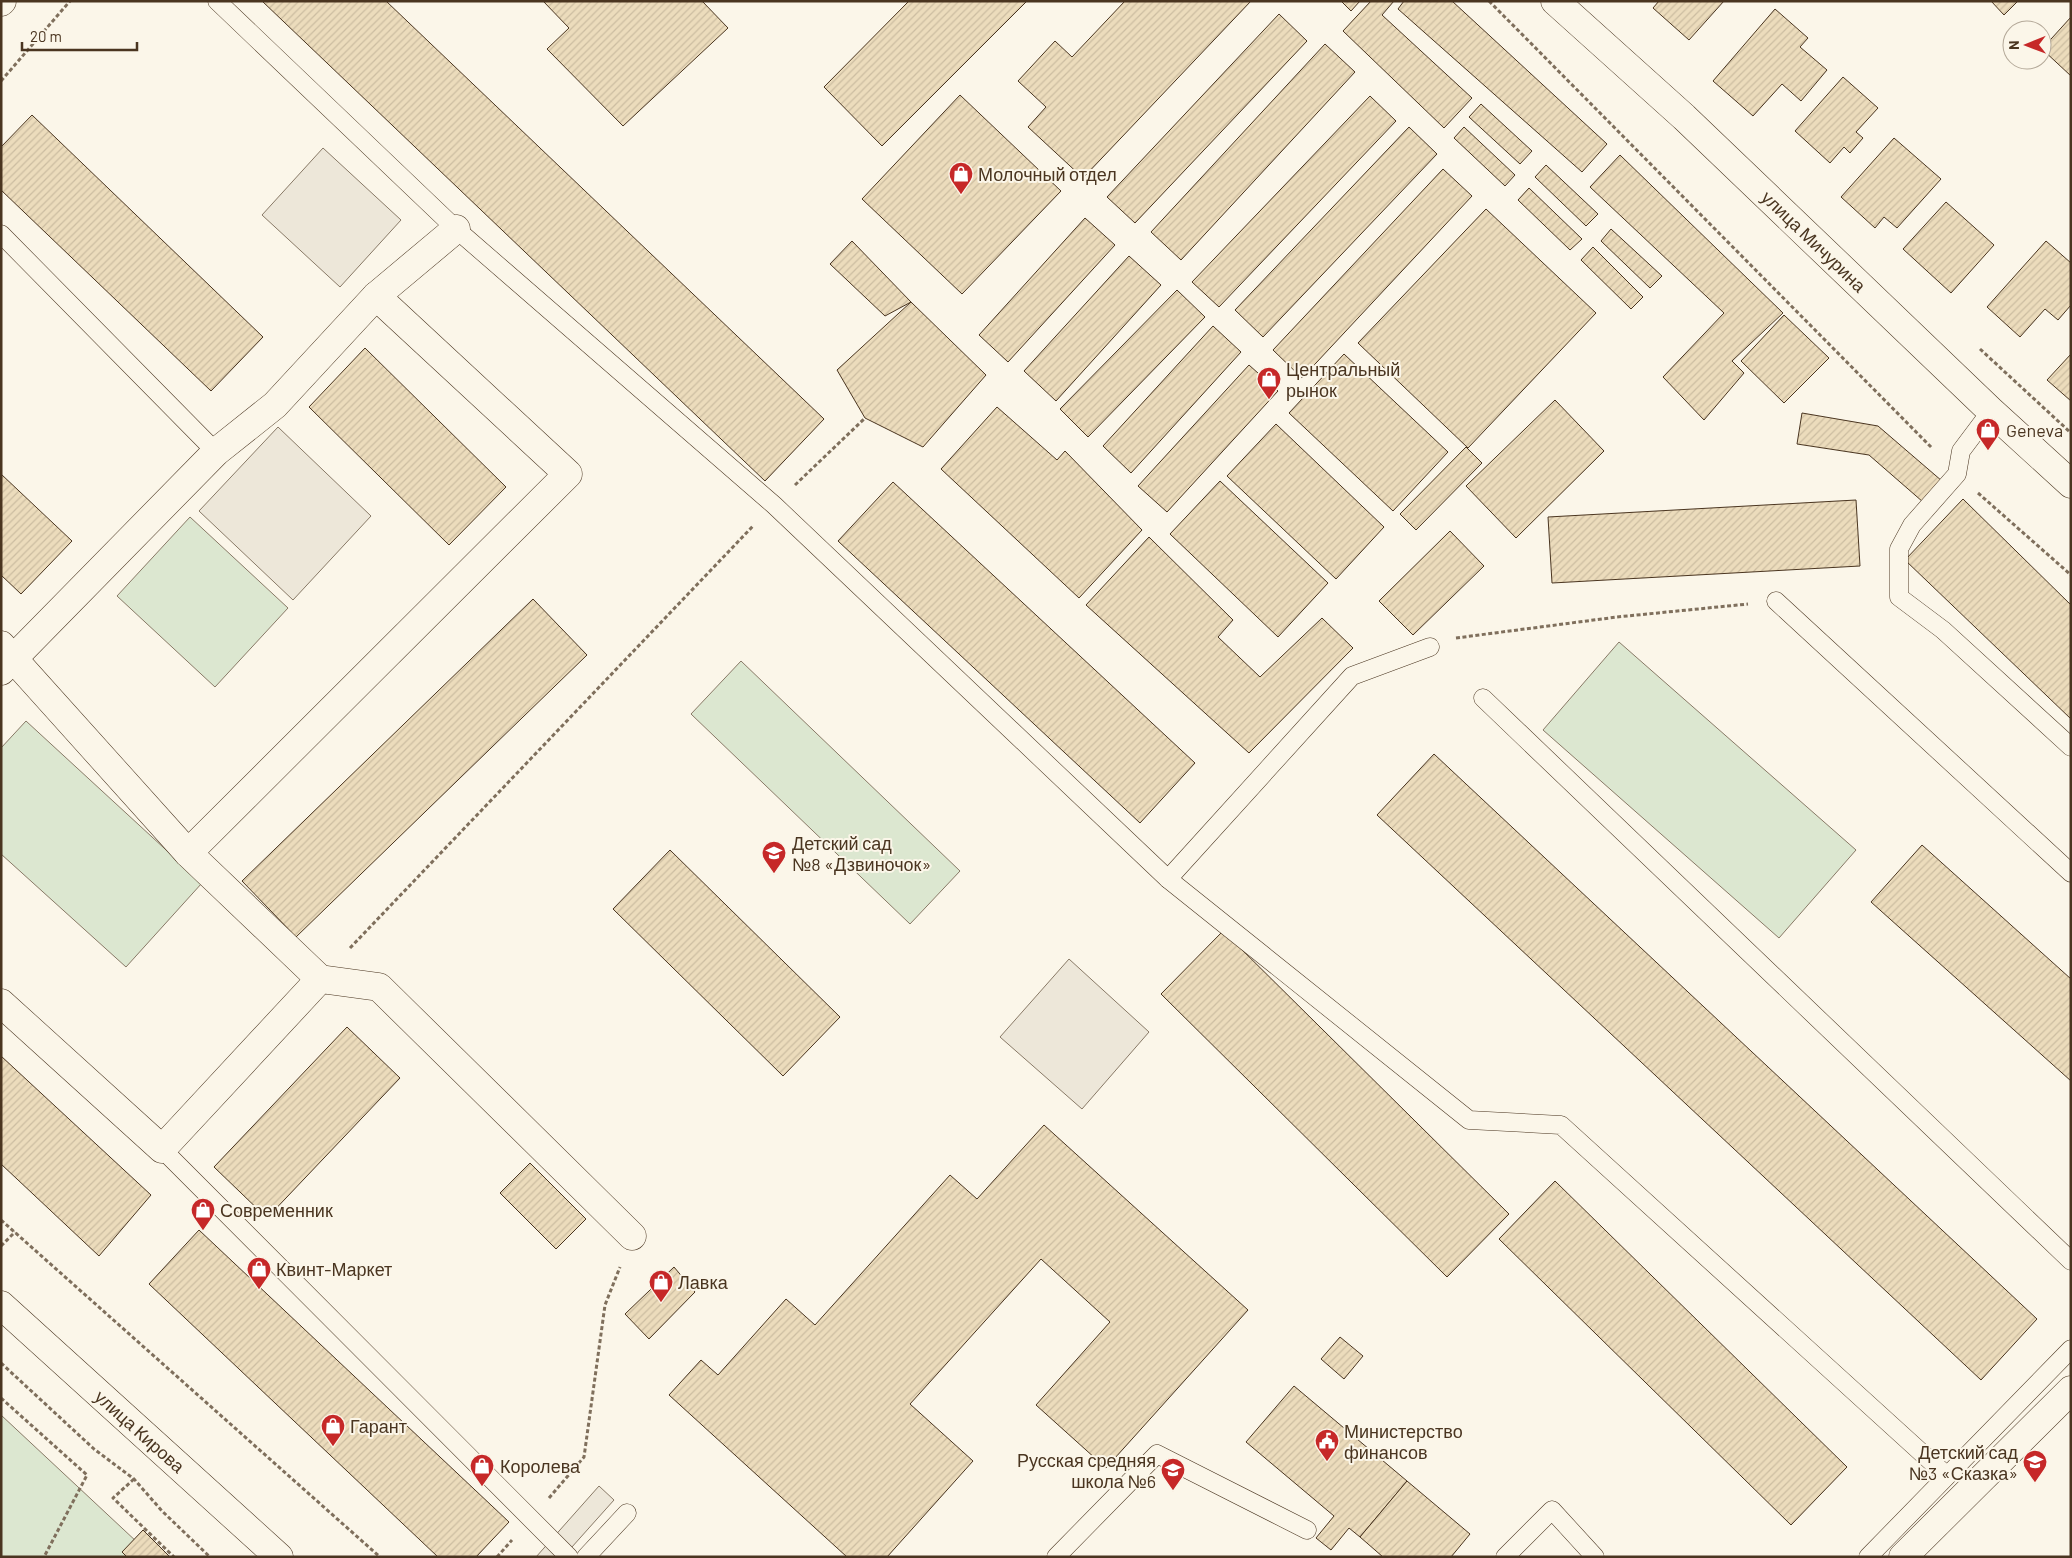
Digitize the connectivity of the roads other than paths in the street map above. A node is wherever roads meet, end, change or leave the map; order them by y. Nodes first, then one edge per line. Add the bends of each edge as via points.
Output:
1 (217, 1) edge
2 (1556, 1) edge
3 (456, 228) junction
4 (1, 234) edge
5 (376, 296) junction
6 (1991, 411) junction
7 (216, 452) junction
8 (2071, 484) edge
9 (1776, 602) road end
10 (1430, 647) road end
11 (5, 658) edge
12 (1483, 698) dead end
13 (2071, 747) edge
14 (188, 853) junction
15 (2071, 873) edge
16 (1168, 879) junction
17 (320, 979) junction
18 (1, 1003) edge
19 (162, 1149) junction
20 (632, 1236) road end
21 (2071, 1261) edge
22 (1, 1305) edge
23 (2071, 1349) edge
24 (2071, 1390) edge
25 (1946, 1475) junction
26 (627, 1513) dead end
27 (1306, 1530) dead end
28 (279, 1557) edge
29 (569, 1557) edge
30 (586, 1557) edge
31 (1056, 1557) edge
32 (1505, 1557) edge
33 (1595, 1557) edge
34 (1868, 1557) edge
35 (1903, 1557) edge

1 - 3 lane
2 - 6 street, улица Мичурина via 1684,117
3 - 5 street
3 - 16 lane via 774,505
4 - 7 lane
5 - 7 street via 275,405
5 - 14 street via 568,474
6 - 8 street, улица Мичурина
6 - 13 lane via 1962,451 1957,474 1912,525 1899,549 1899,597 1943,630
7 - 11 street
9 - 15 lane
10 - 16 lane via 1352,676
11 - 14 street
12 - 21 lane
14 - 17 street
16 - 25 lane via 1469,1120 1560,1126
17 - 19 street
17 - 20 street via 379,987
18 - 19 street
19 - 29 lane
22 - 28 street, улица Кирова
23 - 25 lane
24 - 35 street
25 - 34 lane
26 - 30 lane
27 - 31 lane via 1157,1454
32 - 33 lane via 1552,1510

